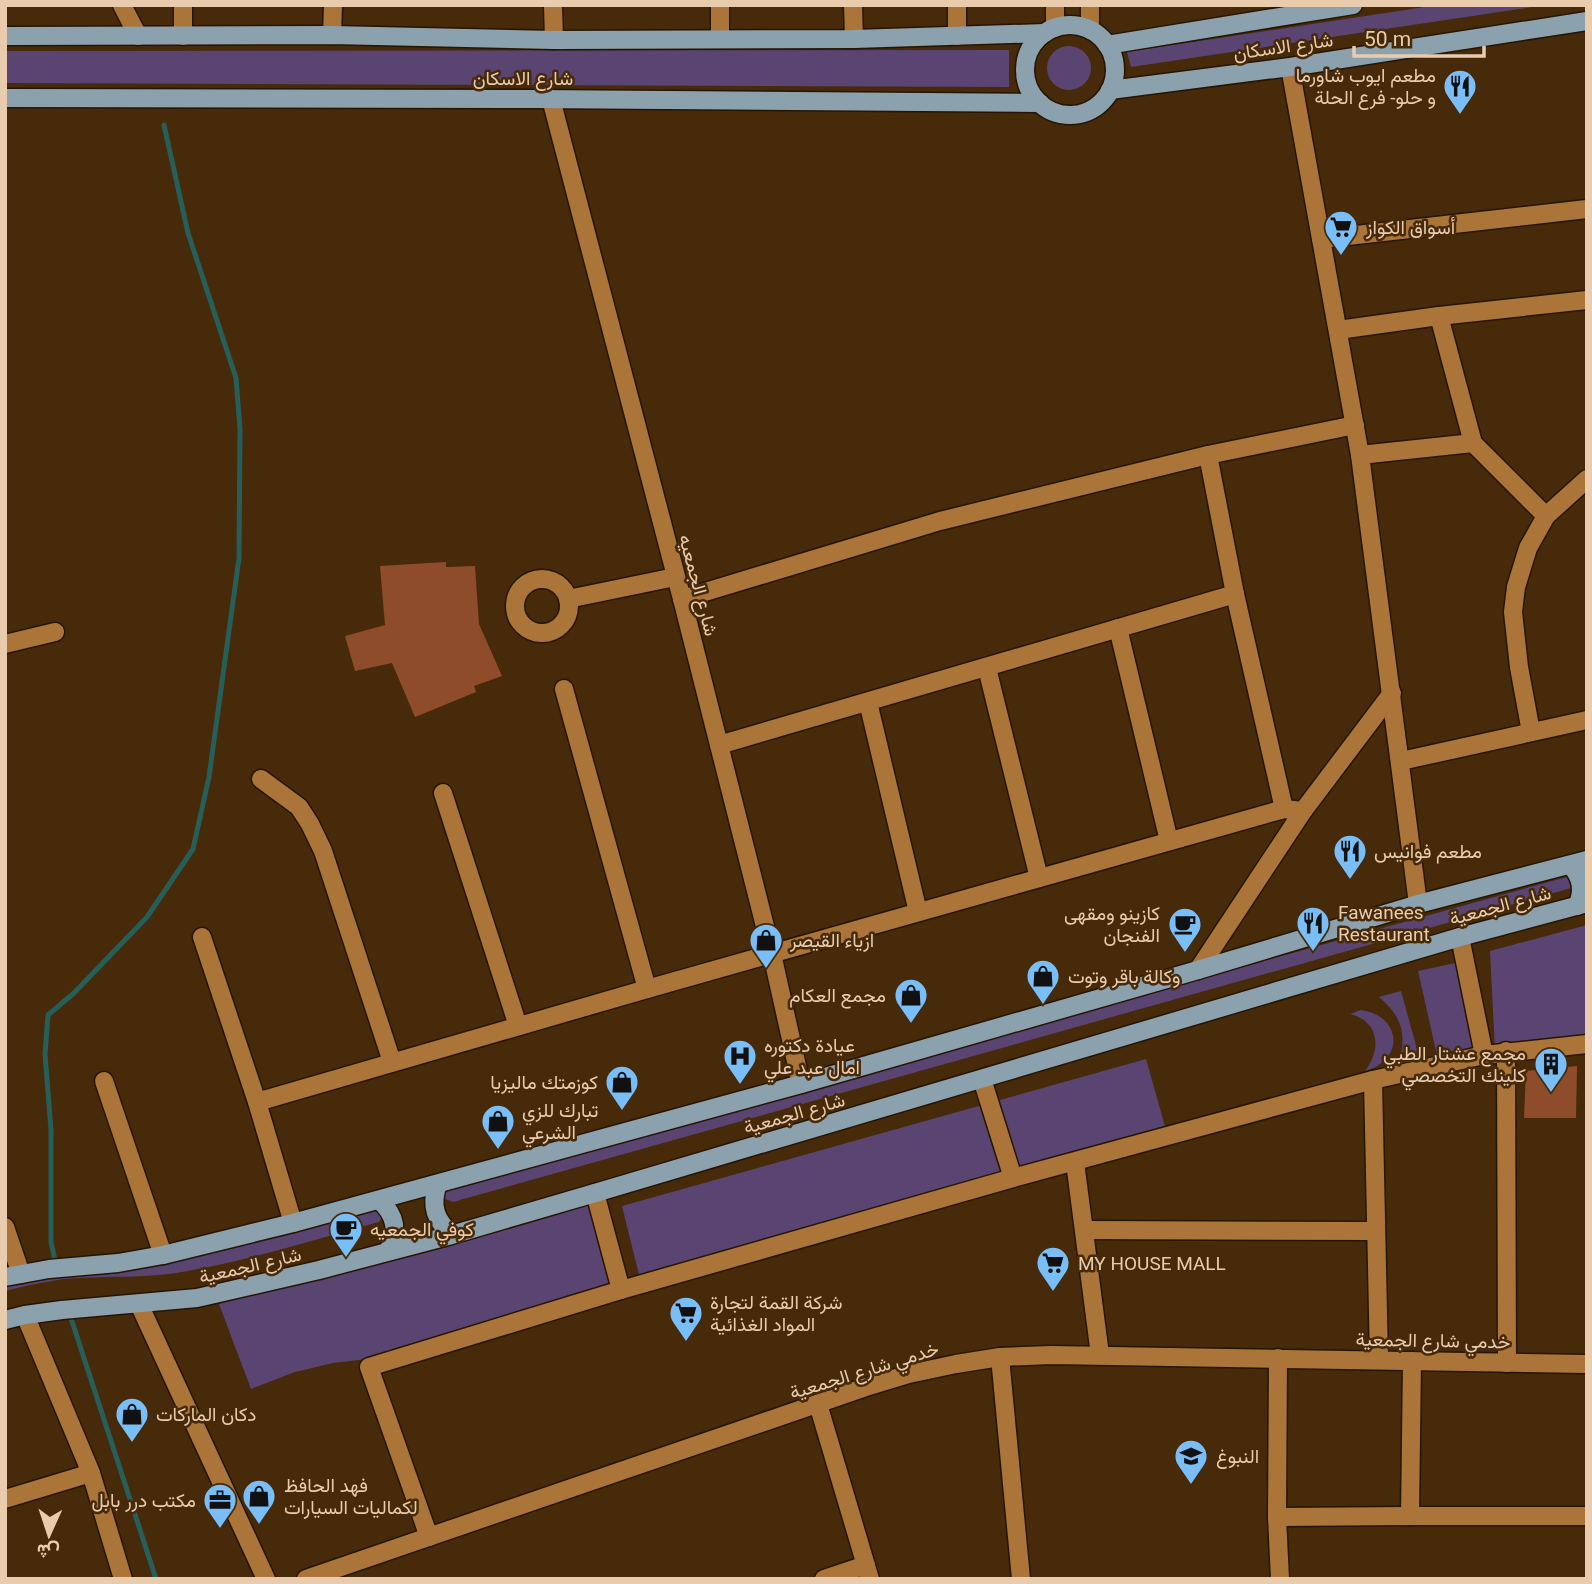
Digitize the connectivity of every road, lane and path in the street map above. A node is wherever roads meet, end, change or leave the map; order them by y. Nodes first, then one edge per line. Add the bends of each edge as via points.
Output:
1 (122, 5) edge
2 (183, 5) edge
3 (333, 5) edge
4 (553, 5) edge
5 (720, 5) edge
6 (853, 5) edge
7 (957, 5) edge
8 (1055, 5) edge
9 (1090, 5) edge
10 (1353, 5) edge
11 (1587, 21) edge
12 (1050, 30) junction
13 (1090, 30) junction
14 (5, 36) edge
15 (138, 36) junction
16 (183, 36) junction
17 (332, 36) junction
18 (957, 36) junction
19 (720, 39) junction
20 (854, 39) junction
21 (554, 40) junction
22 (1107, 45) junction
23 (1290, 67) junction
24 (1110, 90) junction
25 (5, 98) edge
26 (551, 99) junction
27 (1040, 103) junction
28 (1587, 209) edge
29 (1321, 239) junction
30 (1587, 300) edge
31 (1439, 316) junction
32 (1338, 330) junction
33 (1354, 425) junction
34 (1473, 443) junction
35 (1208, 455) junction
36 (1360, 455) junction
37 (1587, 480) edge
38 (1546, 516) junction
39 (675, 577) junction
40 (1236, 593) junction
41 (568, 599) dead end
42 (682, 599) junction
43 (1118, 628) junction
44 (55, 632) dead end
45 (5, 643) edge
46 (987, 668) junction
47 (564, 689) dead end
48 (1392, 693) junction
49 (868, 702) junction
50 (1587, 720) edge
51 (1531, 732) junction
52 (719, 745) junction
53 (1401, 761) junction
54 (261, 779) dead end
55 (443, 793) dead end
56 (1284, 809) junction
57 (1303, 811) junction
58 (1169, 841) junction
59 (1578, 862) edge
60 (1039, 878) junction
61 (1418, 904) junction
62 (1582, 905) edge
63 (918, 912) junction
64 (202, 937) dead end
65 (1460, 937) junction
66 (772, 954) junction
67 (1198, 970) junction
68 (647, 989) junction
69 (518, 1026) junction
70 (1587, 1044) edge
71 (1506, 1051) junction
72 (1484, 1055) junction
73 (392, 1062) junction
74 (982, 1079) junction
75 (1373, 1080) junction
76 (104, 1082) dead end
77 (801, 1084) junction
78 (257, 1102) junction
79 (1075, 1162) junction
80 (1013, 1178) junction
81 (438, 1184) junction
82 (595, 1194) junction
83 (379, 1200) junction
84 (293, 1223) junction
85 (5, 1227) edge
86 (1084, 1230) junction
87 (1376, 1231) junction
88 (453, 1234) junction
89 (388, 1251) junction
90 (163, 1255) junction
91 (13, 1275) edge
92 (621, 1290) junction
93 (139, 1304) junction
94 (25, 1315) junction
95 (5, 1320) edge
96 (1100, 1354) junction
97 (1000, 1357) junction
98 (1278, 1358) junction
99 (1379, 1360) junction
100 (1412, 1361) junction
101 (1507, 1363) junction
102 (1587, 1364) edge
103 (818, 1404) junction
104 (91, 1473) junction
105 (5, 1499) edge
106 (1410, 1516) junction
107 (1587, 1516) edge
108 (1278, 1517) junction
109 (429, 1537) junction
110 (868, 1572) edge
111 (123, 1579) edge
112 (266, 1579) edge
113 (306, 1579) edge
114 (824, 1579) edge
115 (1021, 1579) edge
116 (1280, 1579) edge

1 - 15 street
2 - 16 street
3 - 17 street
4 - 21 street
5 - 19 street
6 - 20 street
7 - 18 street
8 - 12 street
9 - 13 street
10 - 22 main road, شارع الاسكان
11 - 23 main road, شارع الاسكان
12 - 13 main road via 1079,26
12 - 18 main road, شارع الاسكان
12 - 27 main road via 1036,40 1026,61 1027,84
13 - 22 main road
14 - 15 main road, شارع الاسكان
15 - 16 main road, شارع الاسكان
16 - 17 main road, شارع الاسكان
17 - 21 main road, شارع الاسكان
18 - 20 main road, شارع الاسكان
19 - 20 main road, شارع الاسكان
19 - 21 main road, شارع الاسكان
22 - 24 main road via 1114,67
23 - 24 main road, شارع الاسكان
23 - 29 street
24 - 27 main road via 1094,107 1072,115
25 - 26 main road, شارع الاسكان
26 - 27 main road, شارع الاسكان
26 - 39 street, شارع الجمعيه
28 - 29 street
29 - 32 street
30 - 31 street
31 - 32 street
31 - 34 street
32 - 33 street
33 - 35 street
33 - 36 street
34 - 36 street
34 - 38 street
35 - 40 street
35 - 42 street via 940,521
36 - 48 street
37 - 38 street
38 - 51 street via 1528,548 1513,612
39 - 41 street
39 - 42 street, شارع الجمعيه
40 - 43 street
40 - 56 street
42 - 52 street, شارع الجمعيه
43 - 46 street
43 - 58 street
44 - 45 street
46 - 49 street
46 - 60 street
47 - 68 street
48 - 53 street
48 - 57 street
49 - 52 street
49 - 63 street
50 - 51 street
51 - 53 street
52 - 66 street, شارع الجمعيه
53 - 61 street
54 - 73 street via 299,807 323,851
55 - 69 street
56 - 57 street
56 - 58 street
57 - 67 street
58 - 60 street
59 - 61 main road, شارع الجمعية
59 - 62 main road
60 - 63 street
61 - 67 main road, شارع الجمعية
62 - 65 main road, شارع الجمعية
63 - 66 street
64 - 78 street
65 - 72 street
65 - 74 main road, شارع الجمعية
66 - 68 street
66 - 77 street, شارع الجمعيه
67 - 77 main road, شارع الجمعية
68 - 69 street
69 - 73 street
70 - 71 street
71 - 72 street
71 - 101 street
72 - 75 street
73 - 78 street
74 - 80 street
74 - 82 main road, شارع الجمعية
75 - 79 street
75 - 87 street
76 - 90 street
77 - 81 main road, شارع الجمعية
78 - 84 street
79 - 80 street
79 - 86 street
80 - 92 street
81 - 83 main road, شارع الجمعية
81 - 88 main road via 435,1212
82 - 88 main road, شارع الجمعية
82 - 92 street
83 - 84 main road, شارع الجمعية
83 - 89 main road via 395,1224
84 - 90 main road, شارع الجمعية
85 - 91 street
86 - 87 street
86 - 96 street
87 - 99 street
88 - 89 main road, شارع الجمعية
89 - 93 main road, شارع الجمعية via 197,1298
90 - 91 main road, شارع الجمعية
92 - 109 street via 369,1367
93 - 94 main road, شارع الجمعية
93 - 112 street
94 - 95 main road, شارع الجمعية
94 - 104 street
96 - 97 street, خدمي شارع الجمعية
96 - 98 street, خدمي شارع الجمعية
97 - 103 street, خدمي شارع الجمعية via 909,1374
97 - 115 street
98 - 99 street, خدمي شارع الجمعية
98 - 108 street
99 - 100 street, خدمي شارع الجمعية
100 - 101 street, خدمي شارع الجمعية
100 - 106 street
101 - 102 street, خدمي شارع الجمعية
103 - 109 street, خدمي شارع الجمعية
103 - 110 street
104 - 105 street
104 - 111 street
106 - 107 street
106 - 108 street
108 - 116 street
109 - 113 street, خدمي شارع الجمعية
110 - 114 street

